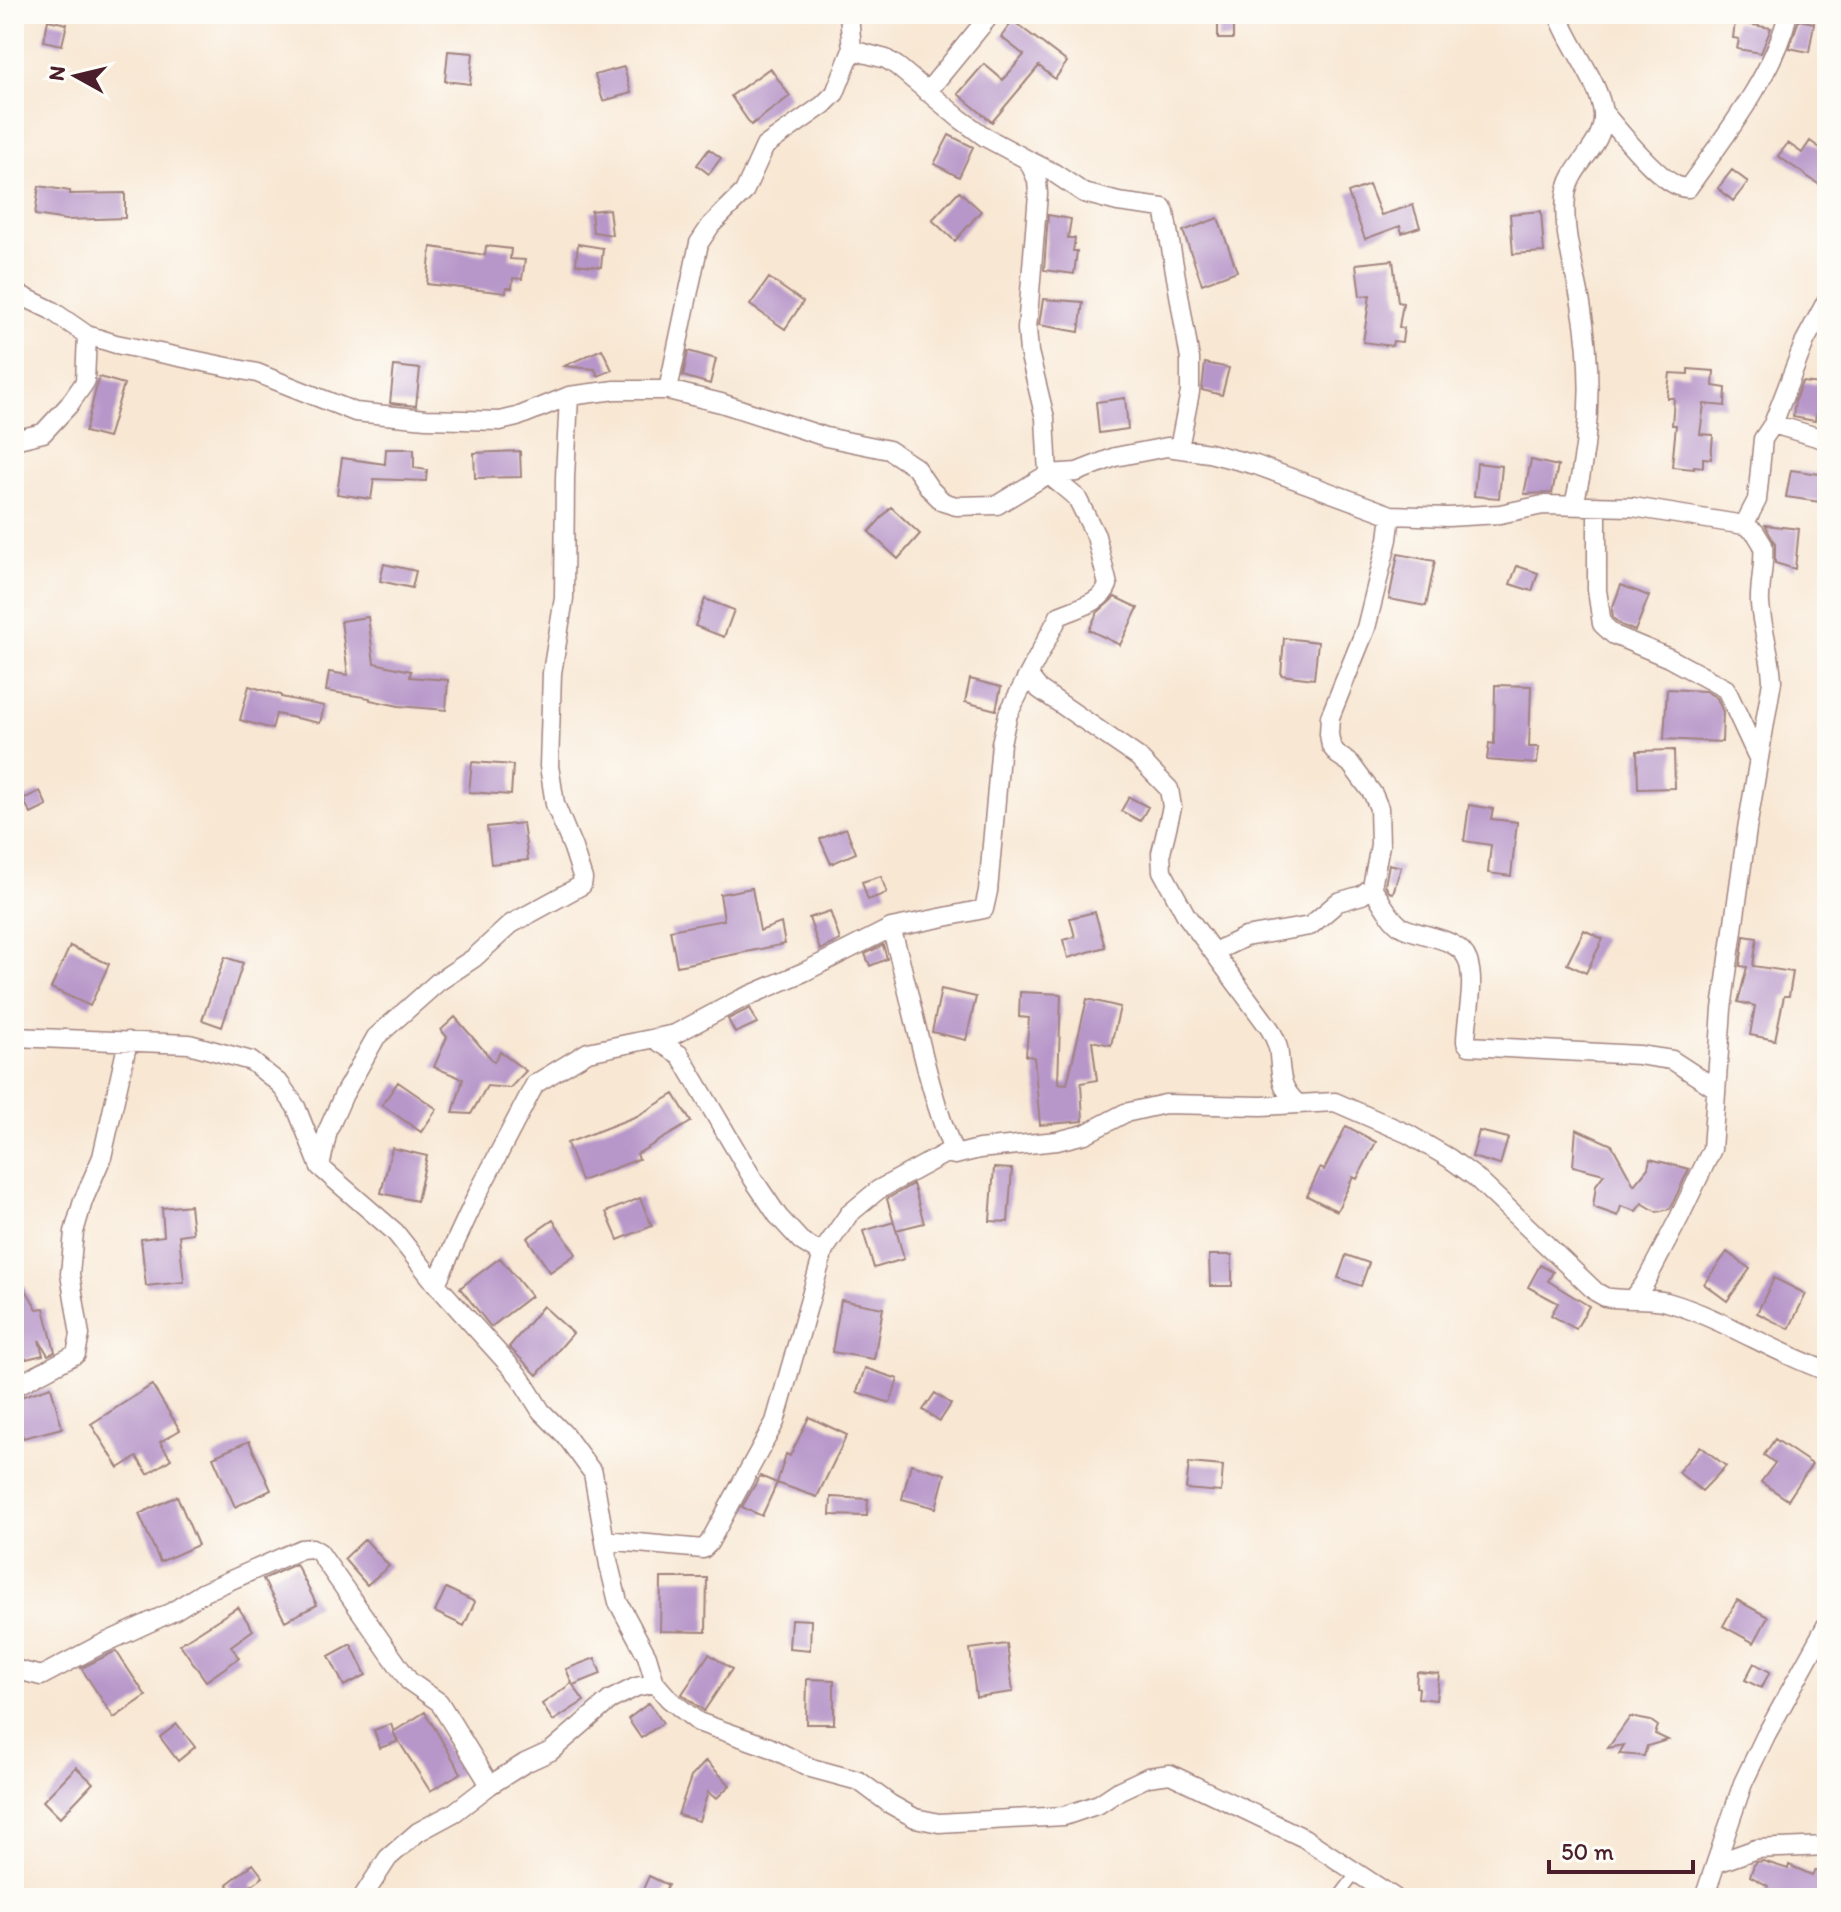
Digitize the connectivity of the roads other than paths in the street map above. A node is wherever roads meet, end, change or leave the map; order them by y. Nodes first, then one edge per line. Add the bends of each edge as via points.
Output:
1 (849, 14) edge
2 (991, 14) edge
3 (1558, 14) edge
4 (1788, 14) edge
5 (852, 50) junction
6 (927, 92) junction
7 (1603, 112) junction
8 (1028, 160) junction
9 (14, 292) edge
10 (1827, 300) edge
11 (87, 335) junction
12 (668, 390) junction
13 (569, 396) junction
14 (1773, 424) junction
15 (14, 440) edge
16 (1827, 440) edge
17 (1179, 448) junction
18 (1048, 474) junction
19 (1574, 505) junction
20 (1597, 506) junction
21 (1391, 515) junction
22 (1744, 525) junction
23 (1029, 676) junction
24 (1758, 758) junction
25 (1372, 887) junction
26 (891, 928) junction
27 (1214, 952) junction
28 (14, 1037) edge
29 (656, 1040) junction
30 (128, 1041) junction
31 (1715, 1088) junction
32 (1298, 1104) junction
33 (955, 1155) junction
34 (320, 1167) junction
35 (822, 1254) junction
36 (436, 1284) junction
37 (1634, 1298) junction
38 (1827, 1371) edge
39 (14, 1387) edge
40 (605, 1540) junction
41 (1827, 1624) edge
42 (14, 1669) edge
43 (655, 1683) junction
44 (490, 1785) junction
45 (1827, 1846) edge
46 (1717, 1863) junction
47 (1356, 1873) junction
48 (362, 1898) edge
49 (1337, 1898) edge
50 (1395, 1898) edge
51 (1704, 1898) edge

1 - 5 street
2 - 6 street
3 - 7 street
4 - 7 street via 1776,51 1688,188 1659,174
5 - 6 street via 886,59
5 - 12 street via 830,99 765,146 744,192 699,243
6 - 8 street via 985,137
7 - 19 street via 1599,137 1571,177 1565,198 1591,386
8 - 17 street via 1084,193 1163,208 1190,359 1190,392
8 - 18 street via 1038,194 1027,329 1045,418
9 - 11 street
10 - 14 street
11 - 13 street via 257,373 355,412 500,421
11 - 15 street via 85,382 43,433
12 - 13 street
12 - 18 street via 889,450 915,467 930,489 950,504 997,505
13 - 34 street via 564,598 552,673 549,766 555,804 582,885 511,924 376,1037 328,1130
14 - 16 street
14 - 22 street via 1763,439 1757,500
17 - 18 street via 1154,448 1077,472
17 - 21 street via 1256,465
18 - 23 street via 1077,498 1096,536 1108,585 1086,606 1059,616
19 - 20 street
19 - 21 street via 1448,517
20 - 22 street
20 - 24 street via 1602,624 1614,635 1726,689
21 - 25 street via 1366,628 1333,707 1329,734 1331,746 1350,763 1379,808 1380,845
22 - 24 street via 1763,545 1760,600 1771,664
23 - 26 street via 1008,714 1001,743 984,909
23 - 27 street via 1039,689 1151,768 1169,789 1172,807 1160,863 1171,891
24 - 31 street
25 - 27 street via 1338,902 1310,926 1245,937
25 - 31 street via 1401,926 1439,939 1467,957 1469,1046 1672,1060
26 - 29 street
26 - 33 street via 939,1117
27 - 32 street via 1270,1029 1284,1088
28 - 30 street
29 - 35 street via 680,1055 778,1216
29 - 36 street via 588,1052 535,1084
30 - 34 street via 189,1044 251,1061 280,1084 296,1107
30 - 39 street via 102,1157 74,1232 70,1274 80,1335 76,1354
31 - 37 street via 1715,1130 1708,1160
32 - 33 street via 1165,1104 1125,1113 1085,1134 1057,1141
32 - 37 street via 1335,1102 1418,1140 1475,1177 1596,1292
33 - 35 street via 946,1153 878,1190 849,1214
34 - 36 street via 395,1232
35 - 40 street via 775,1422 709,1543 703,1549
36 - 40 street via 519,1376 593,1473
37 - 38 street via 1675,1305
40 - 43 street via 618,1602
41 - 46 street via 1743,1783
42 - 44 street via 41,1676 220,1584 312,1548 409,1681 439,1702
43 - 44 street via 610,1700 551,1751
43 - 47 street via 698,1722 811,1768 859,1781 915,1818 939,1823 1064,1816 1148,1777 1170,1774 1304,1838
44 - 48 street via 400,1845
45 - 46 street via 1756,1849
46 - 51 street
47 - 49 lane
47 - 50 street

